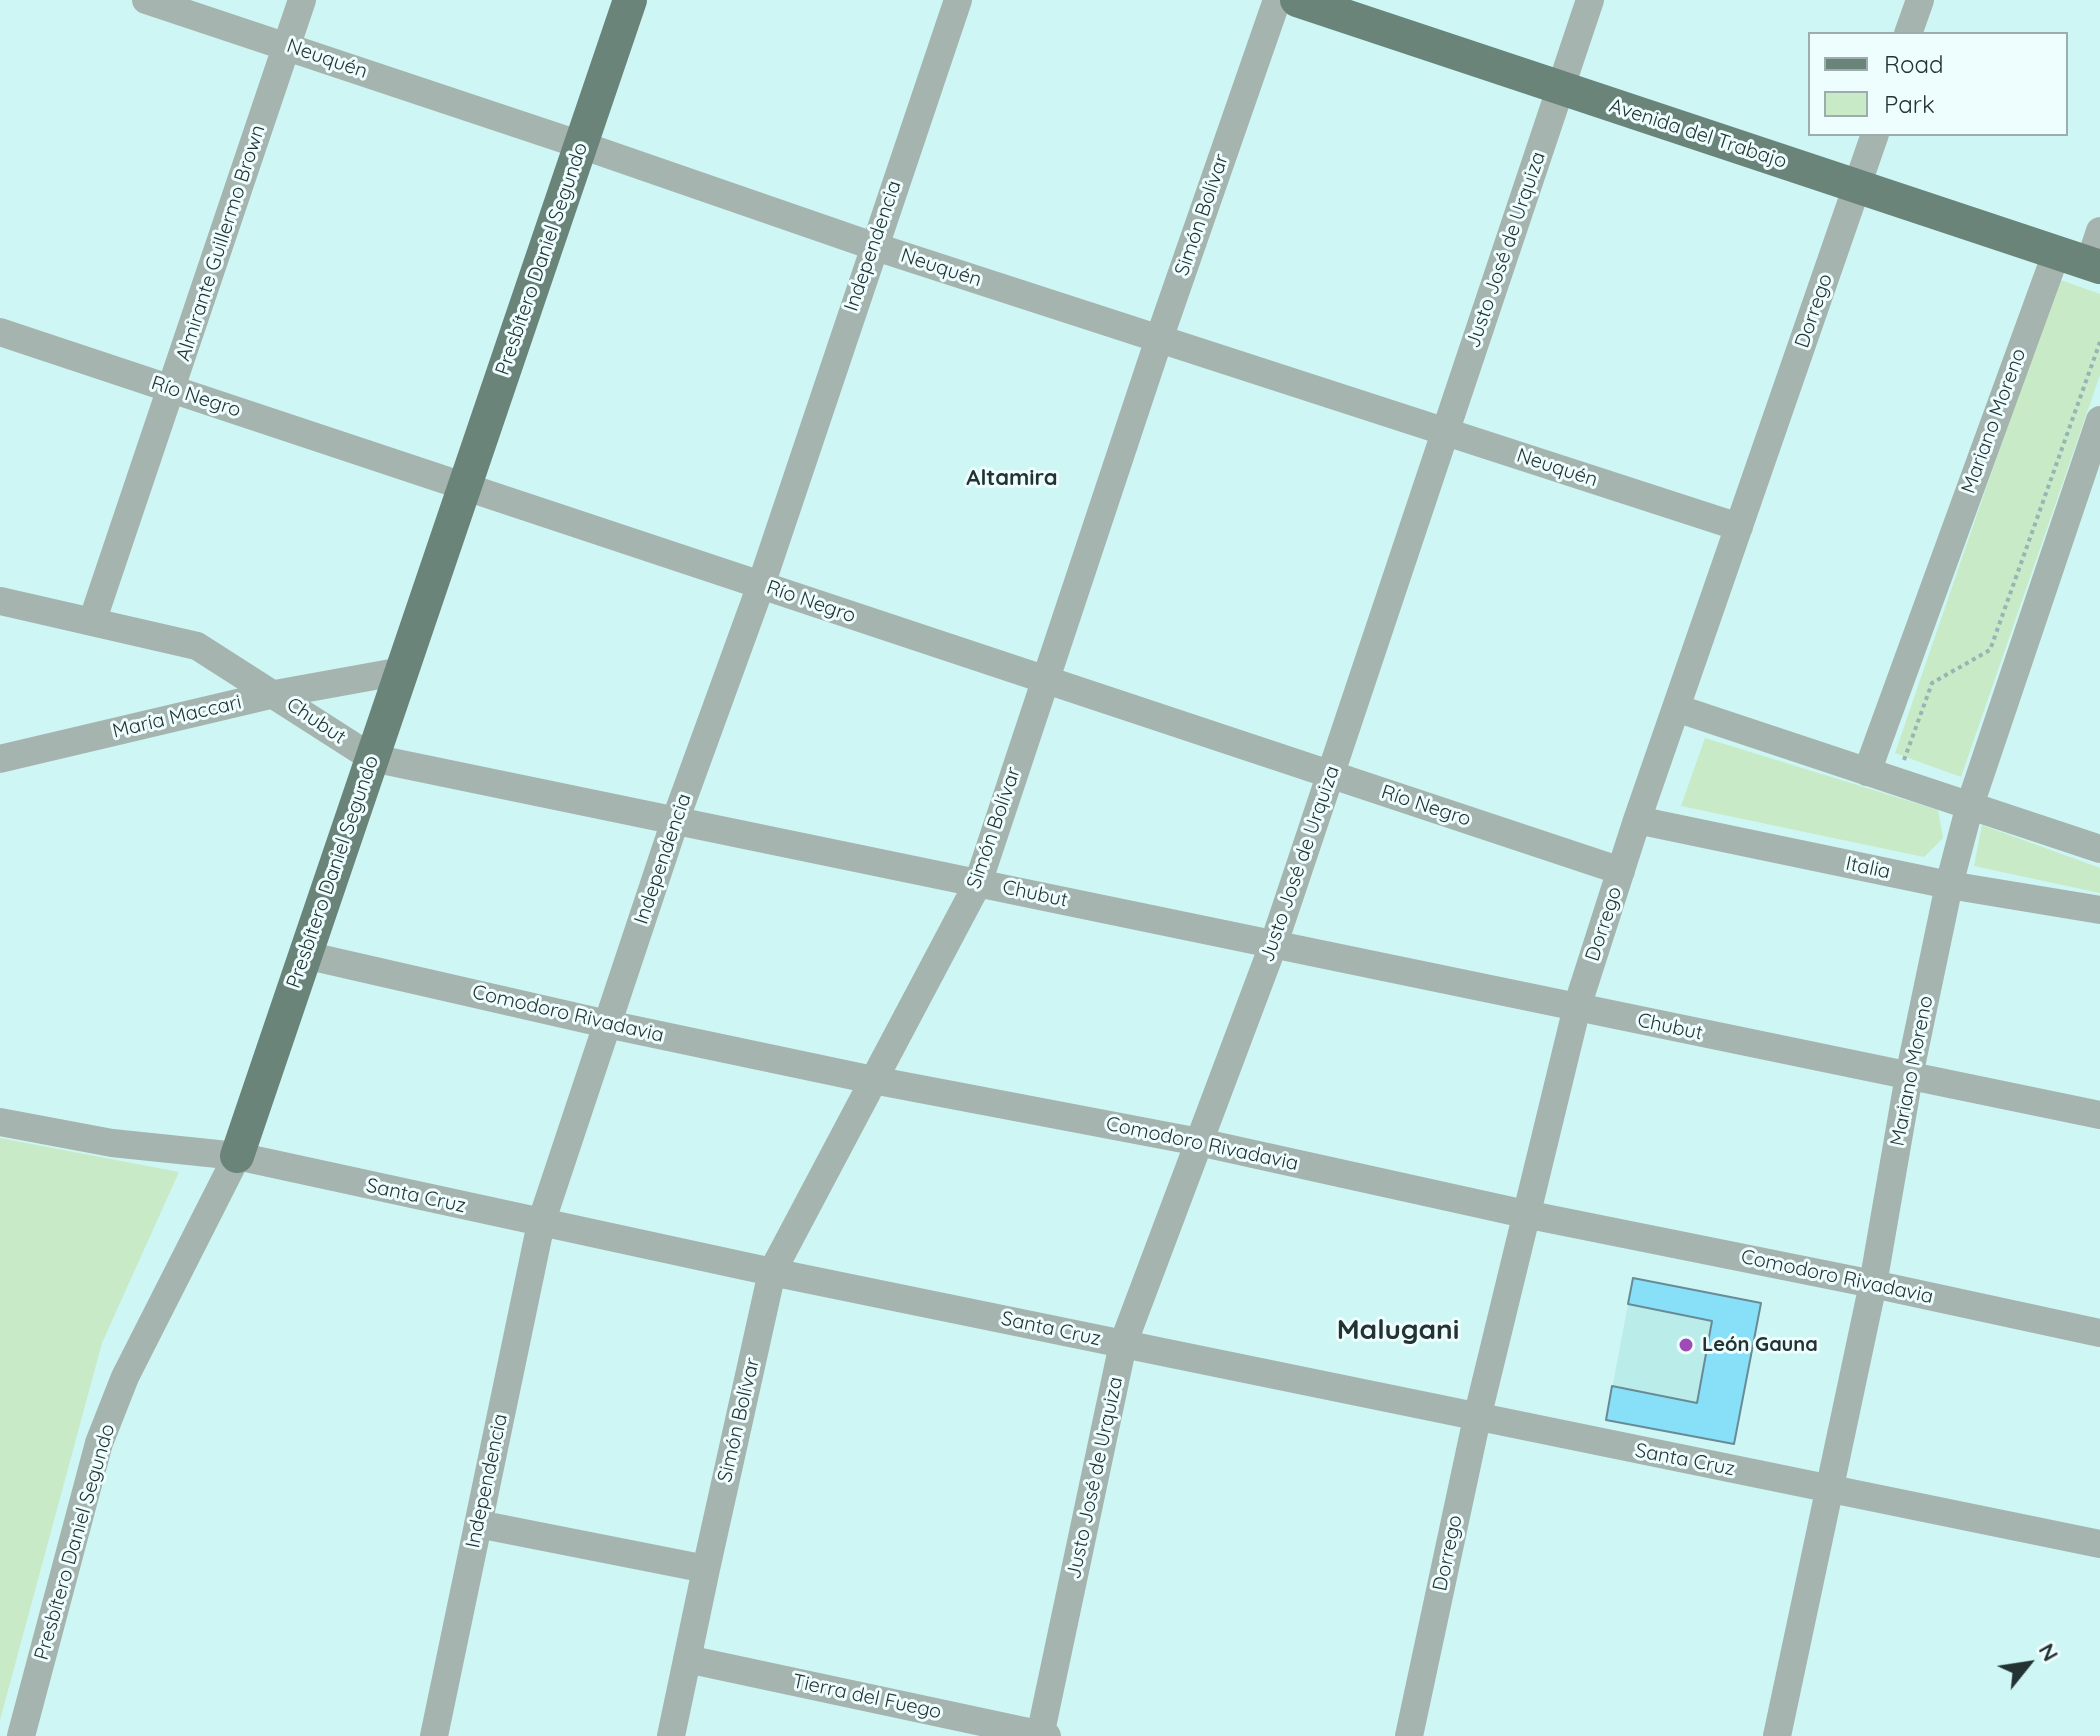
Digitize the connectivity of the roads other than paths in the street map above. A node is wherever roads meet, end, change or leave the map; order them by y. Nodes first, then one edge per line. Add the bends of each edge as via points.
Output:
1 (146, 0) edge
2 (302, 0) edge
3 (630, 0) edge
4 (958, 0) edge
5 (1277, 0) edge
6 (1297, 0) edge
7 (1590, 0) edge
8 (1920, 0) edge
9 (1909, 32) edge
10 (286, 46) junction
11 (1561, 88) junction
12 (1874, 136) edge
13 (581, 145) junction
14 (1858, 187) junction
15 (2100, 231) edge
16 (873, 246) junction
17 (2057, 251) junction
18 (2095, 266) edge
19 (0, 332) edge
20 (1159, 339) junction
21 (172, 389) junction
22 (2100, 420) edge
23 (1444, 431) junction
24 (464, 487) junction
25 (1739, 527) junction
26 (761, 585) junction
27 (0, 601) edge
28 (92, 622) junction
29 (402, 671) junction
30 (1043, 681) junction
31 (275, 694) junction
32 (1676, 708) junction
33 (372, 758) junction
34 (0, 759) edge
35 (1867, 772) junction
36 (1331, 775) junction
37 (1970, 805) junction
38 (1637, 820) junction
39 (675, 821) junction
40 (2100, 849) edge
41 (1621, 871) junction
42 (978, 883) junction
43 (1949, 885) junction
44 (2100, 910) edge
45 (1274, 943) junction
46 (305, 955) junction
47 (1577, 1007) junction
48 (607, 1024) junction
49 (1909, 1076) junction
50 (873, 1080) junction
51 (2100, 1115) edge
52 (0, 1122) edge
53 (1199, 1142) junction
54 (237, 1156) junction
55 (1525, 1214) junction
56 (541, 1223) junction
57 (772, 1272) junction
58 (1873, 1284) junction
59 (2100, 1333) edge
60 (1123, 1344) junction
61 (1477, 1418) junction
62 (1828, 1489) junction
63 (478, 1524) junction
64 (2100, 1544) edge
65 (706, 1569) junction
66 (687, 1659) junction
67 (21, 1736) edge
68 (434, 1736) edge
69 (671, 1736) edge
70 (1042, 1736) edge
71 (1409, 1736) edge
72 (1777, 1736) edge

1 - 10 street, Neuquén
2 - 10 street, Almirante Guillermo Brown
3 - 13 main road, Presbítero Daniel Segundo
4 - 16 street, Independencia
5 - 20 street, Simón Bolívar
6 - 11 main road, Avenida del Trabajo
7 - 11 street, Justo José de Urquiza
8 - 9 street
10 - 13 street, Neuquén
10 - 21 street, Almirante Guillermo Brown
11 - 14 main road, Avenida del Trabajo
11 - 23 street, Justo José de Urquiza
12 - 14 street, Dorrego
13 - 16 street, Neuquén
13 - 24 main road, Presbítero Daniel Segundo
14 - 17 main road, Avenida del Trabajo
14 - 25 street, Dorrego
15 - 18 street
16 - 20 street, Neuquén
16 - 26 street, Independencia
17 - 18 main road, Avenida del Trabajo
17 - 35 street, Mariano Moreno
19 - 21 street, Río Negro
20 - 23 street, Neuquén
20 - 30 street, Simón Bolívar
21 - 24 street, Río Negro
21 - 28 street, Almirante Guillermo Brown
22 - 37 street, Mariano Moreno
23 - 25 street, Neuquén
23 - 36 street, Justo José de Urquiza
24 - 26 street, Río Negro
24 - 29 main road, Presbítero Daniel Segundo
25 - 32 street, Dorrego
26 - 30 street, Río Negro
26 - 39 street, Independencia
27 - 28 street, Chubut
28 - 31 street, Chubut via 197,646
29 - 31 street, María Maccari
29 - 33 main road, Presbítero Daniel Segundo
30 - 36 street, Río Negro
30 - 42 street, Simón Bolívar
31 - 33 street, Chubut
31 - 34 street, María Maccari
32 - 35 street
32 - 38 street, Dorrego
33 - 39 street, Chubut
33 - 46 main road, Presbítero Daniel Segundo
35 - 37 street
36 - 41 street, Río Negro
36 - 45 street, Justo José de Urquiza
37 - 40 street
37 - 43 street, Mariano Moreno
38 - 41 street, Dorrego
38 - 43 street, Italia
39 - 42 street, Chubut
39 - 48 street, Independencia
41 - 47 street, Dorrego
42 - 45 street, Chubut
42 - 50 street, Simón Bolívar
43 - 44 street, Italia
43 - 49 street, Mariano Moreno
45 - 47 street, Chubut
45 - 53 street, Justo José de Urquiza
46 - 48 street, Comodoro Rivadavia
46 - 54 main road, Presbítero Daniel Segundo
47 - 49 street, Chubut
47 - 55 street, Dorrego
48 - 50 street, Comodoro Rivadavia
48 - 56 street, Independencia
49 - 51 street, Chubut
49 - 58 street, Mariano Moreno
50 - 53 street, Comodoro Rivadavia
50 - 57 street, Simón Bolívar
52 - 54 street, Santa Cruz via 112,1143
53 - 55 street, Comodoro Rivadavia
53 - 60 street, Justo José de Urquiza
54 - 56 street, Santa Cruz
54 - 67 street, Presbítero Daniel Segundo via 125,1377 99,1443
55 - 58 street, Comodoro Rivadavia
55 - 61 street, Dorrego
56 - 57 street, Santa Cruz
56 - 63 street, Independencia
57 - 60 street, Santa Cruz
57 - 65 street, Simón Bolívar
58 - 59 street, Comodoro Rivadavia
58 - 62 street, Mariano Moreno
60 - 61 street, Santa Cruz
60 - 70 street, Justo José de Urquiza
61 - 62 street, Santa Cruz
61 - 71 street, Dorrego
62 - 64 street, Santa Cruz
62 - 72 street, Mariano Moreno
63 - 65 street
63 - 68 street, Independencia
65 - 66 street, Simón Bolívar
66 - 69 street, Simón Bolívar
66 - 70 street, Tierra del Fuego

